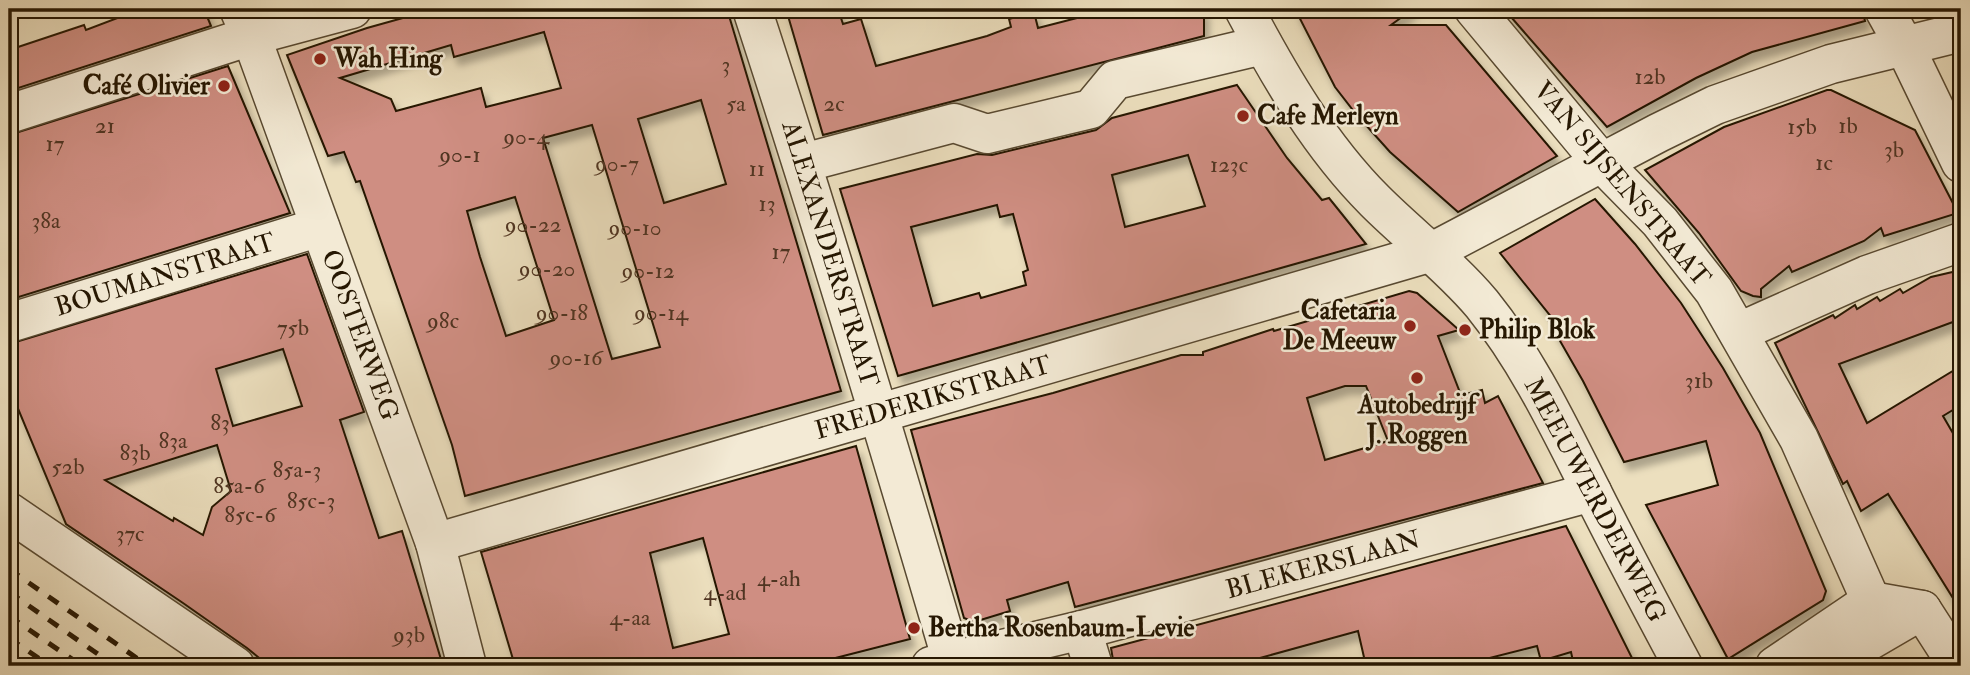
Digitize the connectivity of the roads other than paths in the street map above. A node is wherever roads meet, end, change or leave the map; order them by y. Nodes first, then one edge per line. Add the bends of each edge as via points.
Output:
1 (352, 9) edge
2 (752, 9) edge
3 (1244, 9) edge
4 (1474, 9) edge
5 (1884, 9) edge
6 (245, 22) edge
7 (1961, 32) edge
8 (1263, 45) junction
9 (1904, 45) junction
10 (9, 114) edge
11 (803, 163) junction
12 (1602, 163) junction
13 (1961, 163) edge
14 (320, 228) junction
15 (1961, 242) edge
16 (1432, 252) junction
17 (9, 323) edge
18 (1739, 332) junction
19 (880, 414) junction
20 (1592, 492) junction
21 (9, 512) edge
22 (435, 543) junction
23 (1871, 601) junction
24 (1922, 610) junction
25 (1082, 630) junction
26 (941, 664) edge
27 (235, 666) edge
28 (467, 666) edge
29 (1093, 666) edge
30 (1683, 666) edge
31 (1775, 666) edge
32 (1826, 666) edge
33 (1958, 666) edge

1 - 6 street
2 - 11 street, ALEXANDERSTRAAT
3 - 8 street, MEEUWERDERWEG
4 - 12 street, VAN SIJSENSTRAAT
5 - 9 street
6 - 10 street
6 - 14 street, OOSTERWEG
7 - 9 street, FREDERIKSTRAAT
8 - 11 street via 1115,80 1091,109 987,134 954,123
8 - 16 street, MEEUWERDERWEG via 1316,131 1347,171
9 - 12 street, FREDERIKSTRAAT via 1831,64 1716,106
9 - 13 street
11 - 19 street, ALEXANDERSTRAAT
12 - 16 street, FREDERIKSTRAAT
12 - 18 street, VAN SIJSENSTRAAT via 1686,253
14 - 17 street, BOUMANSTRAAT
14 - 22 street, OOSTERWEG
15 - 18 street via 1867,275
16 - 19 street, FREDERIKSTRAAT
16 - 20 street, MEEUWERDERWEG via 1482,304 1508,342
18 - 23 street, VAN SIJSENSTRAAT via 1799,439
19 - 22 street, FREDERIKSTRAAT
19 - 26 street, ALEXANDERSTRAAT
20 - 25 street, BLEKERSLAAN
20 - 30 street, MEEUWERDERWEG
21 - 27 street
22 - 28 street, OOSTERWEG
23 - 24 street
23 - 31 street
24 - 32 street
24 - 33 street
25 - 26 street, BLEKERSLAAN
25 - 29 street

